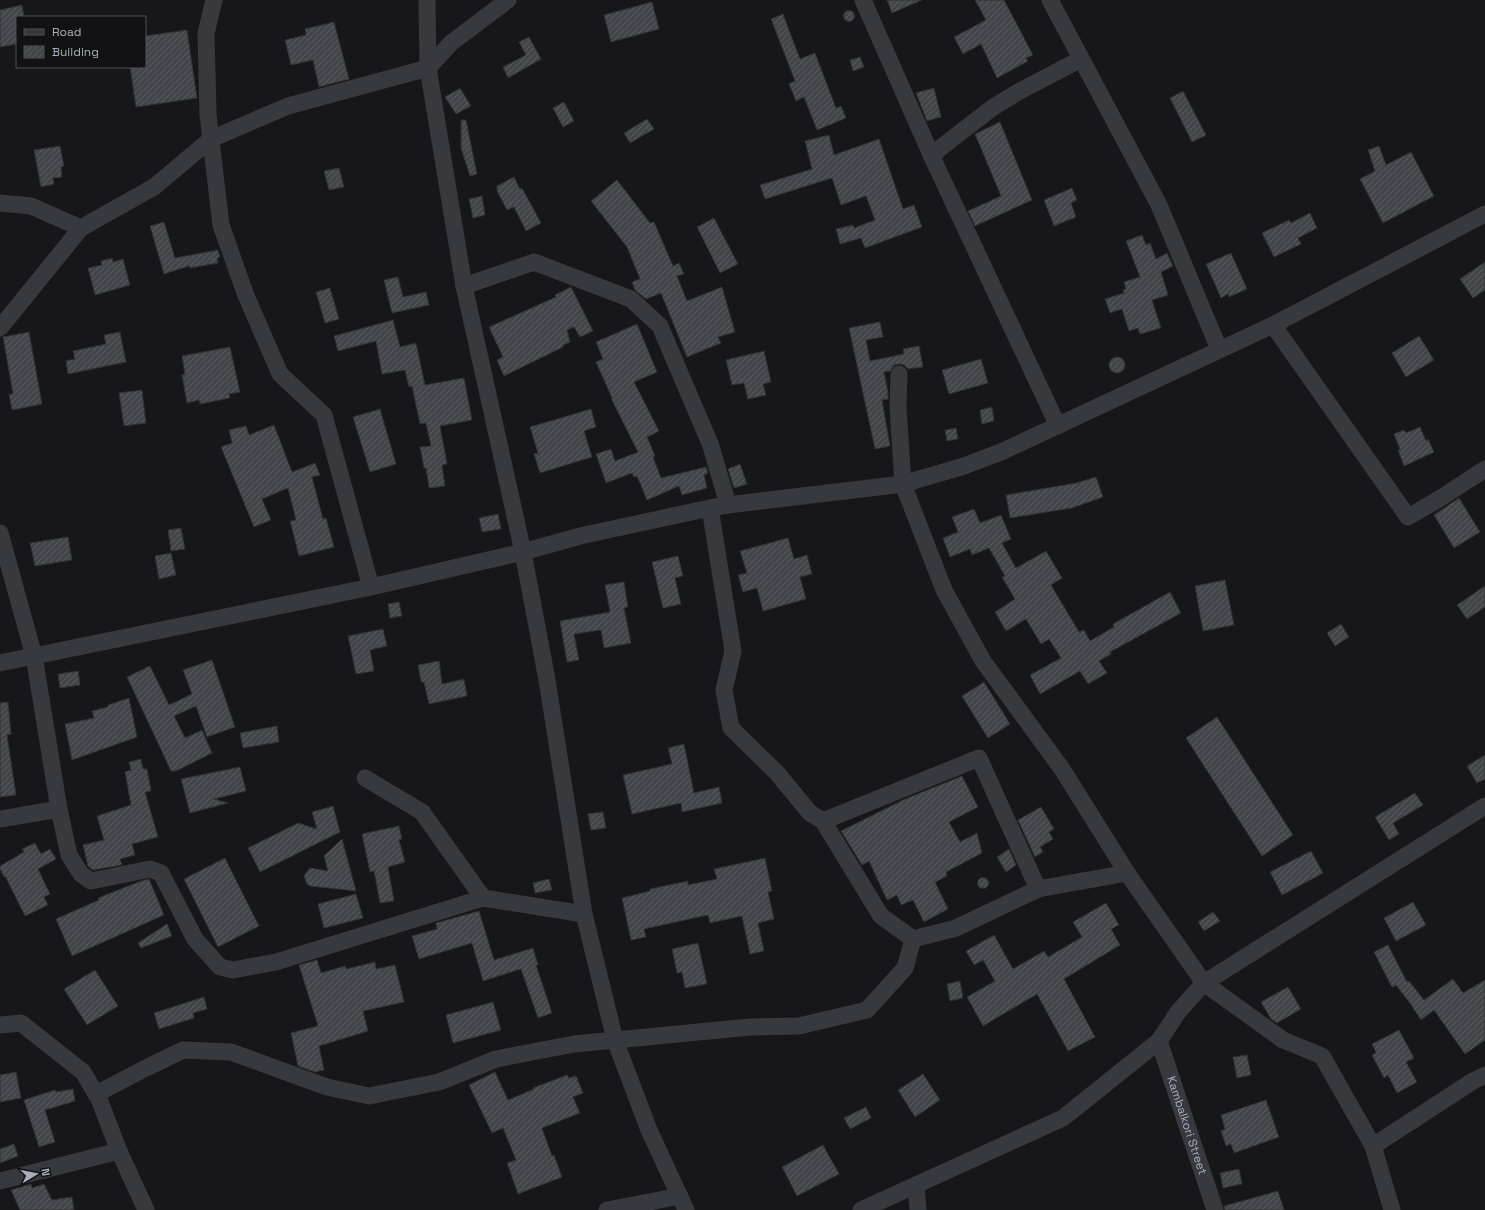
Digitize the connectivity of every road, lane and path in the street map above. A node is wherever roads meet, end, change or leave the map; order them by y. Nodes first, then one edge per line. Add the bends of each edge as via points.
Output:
1 (214, 0) edge
2 (428, 0) edge
3 (508, 0) edge
4 (863, 0) edge
5 (1050, 0) edge
6 (1081, 59) junction
7 (428, 68) junction
8 (211, 139) junction
9 (932, 157) junction
10 (0, 203) edge
11 (1485, 214) edge
12 (81, 228) junction
13 (464, 286) junction
14 (1272, 325) junction
15 (0, 328) edge
16 (1220, 349) junction
17 (899, 374) dead end
18 (1058, 426) junction
19 (1485, 469) edge
20 (903, 484) junction
21 (728, 505) junction
22 (710, 508) junction
23 (0, 532) edge
24 (523, 552) junction
25 (371, 587) junction
26 (34, 656) junction
27 (0, 663) edge
28 (365, 778) dead end
29 (1485, 806) edge
30 (59, 809) junction
31 (0, 819) edge
32 (823, 821) junction
33 (1127, 873) junction
34 (1038, 889) junction
35 (483, 898) junction
36 (584, 914) junction
37 (912, 939) junction
38 (1204, 983) junction
39 (0, 1025) edge
40 (615, 1040) junction
41 (1159, 1041) junction
42 (1485, 1075) edge
43 (96, 1094) junction
44 (1373, 1146) junction
45 (119, 1151) junction
46 (0, 1181) edge
47 (916, 1186) junction
48 (683, 1203) edge
49 (146, 1210) edge
50 (607, 1210) edge
51 (861, 1210) edge
52 (918, 1210) edge
53 (1215, 1210) edge
54 (1392, 1210) edge

1 - 8 street via 206,33
2 - 7 street
3 - 7 street via 450,43
4 - 9 street
5 - 6 street
6 - 9 street via 999,104
6 - 16 street via 1159,205
7 - 8 street via 288,106
7 - 13 street
8 - 12 street via 154,187
8 - 25 street via 221,225 242,285 280,374 324,415
9 - 18 street
10 - 12 street via 31,206
11 - 14 street
12 - 15 street
13 - 21 street via 534,262 631,299 660,326 711,446
13 - 24 street
14 - 16 street
14 - 19 street via 1408,517
16 - 18 street
17 - 20 street via 898,408
18 - 20 street via 964,466
20 - 21 street
20 - 33 street via 944,590 983,661 1062,768
21 - 22 street
22 - 24 street via 580,536
22 - 32 street via 733,651 724,690 731,728 777,774 810,813
23 - 26 street
24 - 25 street
24 - 36 street via 547,680
25 - 26 street
26 - 27 street
26 - 30 street
28 - 35 street via 422,812
29 - 38 street
30 - 31 street
30 - 35 street via 69,855 81,874 91,881 150,869 161,873 195,939 220,967 233,970 276,962
32 - 34 street via 979,758
32 - 37 street via 881,916
33 - 34 street
33 - 38 street
34 - 37 street via 956,928
35 - 36 street
36 - 40 street
37 - 40 street via 905,968 867,1010 799,1026 750,1027
38 - 41 street via 1178,1012
38 - 44 street via 1283,1040 1322,1056
39 - 43 street via 21,1023 83,1072
40 - 43 street via 574,1044 496,1059 438,1082 368,1096 327,1087 231,1052 183,1050
40 - 48 street via 649,1130
41 - 47 street via 1063,1118
41 - 53 street, Kambalkori Street
42 - 44 street
43 - 45 street
44 - 54 street
45 - 46 street
45 - 49 street
47 - 51 street
47 - 52 street
48 - 50 street

